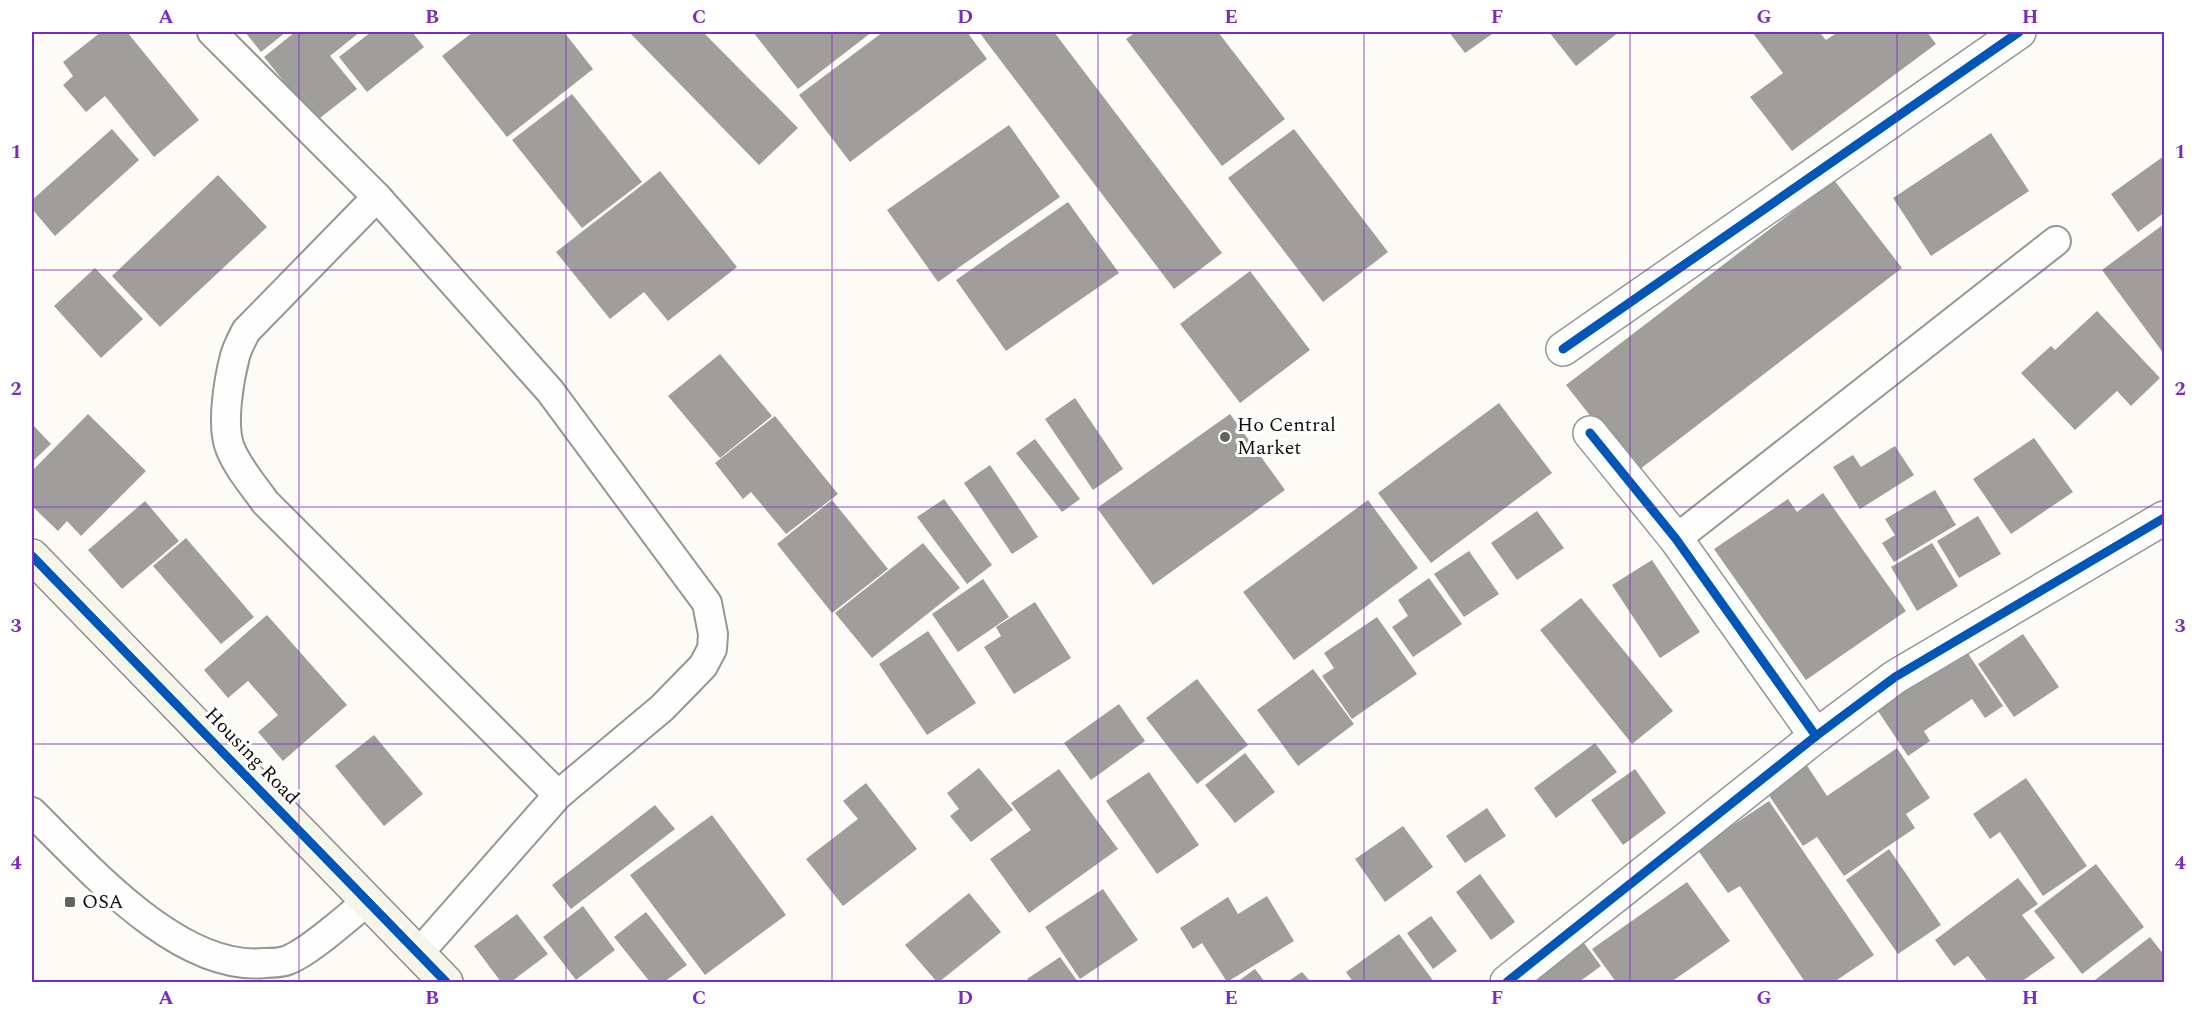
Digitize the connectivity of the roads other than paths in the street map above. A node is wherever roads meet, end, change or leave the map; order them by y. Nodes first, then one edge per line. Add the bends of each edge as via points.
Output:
1 (212, 32) edge
2 (2019, 32) edge
3 (377, 197) junction
4 (2056, 241) dead end
5 (1563, 349) dead end
6 (1590, 433) dead end
7 (2162, 526) edge
8 (1676, 539) junction
9 (32, 556) edge
10 (1816, 736) junction
11 (558, 795) junction
12 (32, 812) edge
13 (368, 901) junction
14 (418, 954) junction
15 (446, 982) edge
16 (1507, 982) edge

1 - 3 lane
2 - 5 street
3 - 11 lane via 550,391 707,603 713,634 703,666 662,708
3 - 11 lane via 246,331 235,354 230,380 226,421 229,446 266,502
4 - 8 lane
6 - 8 street
7 - 10 street via 1895,677
8 - 10 street
9 - 13 street, Housing Road
10 - 16 street
11 - 14 lane
12 - 13 lane via 125,903 196,951 248,965 287,961
13 - 14 street, Housing Road
14 - 15 street, Housing Road

